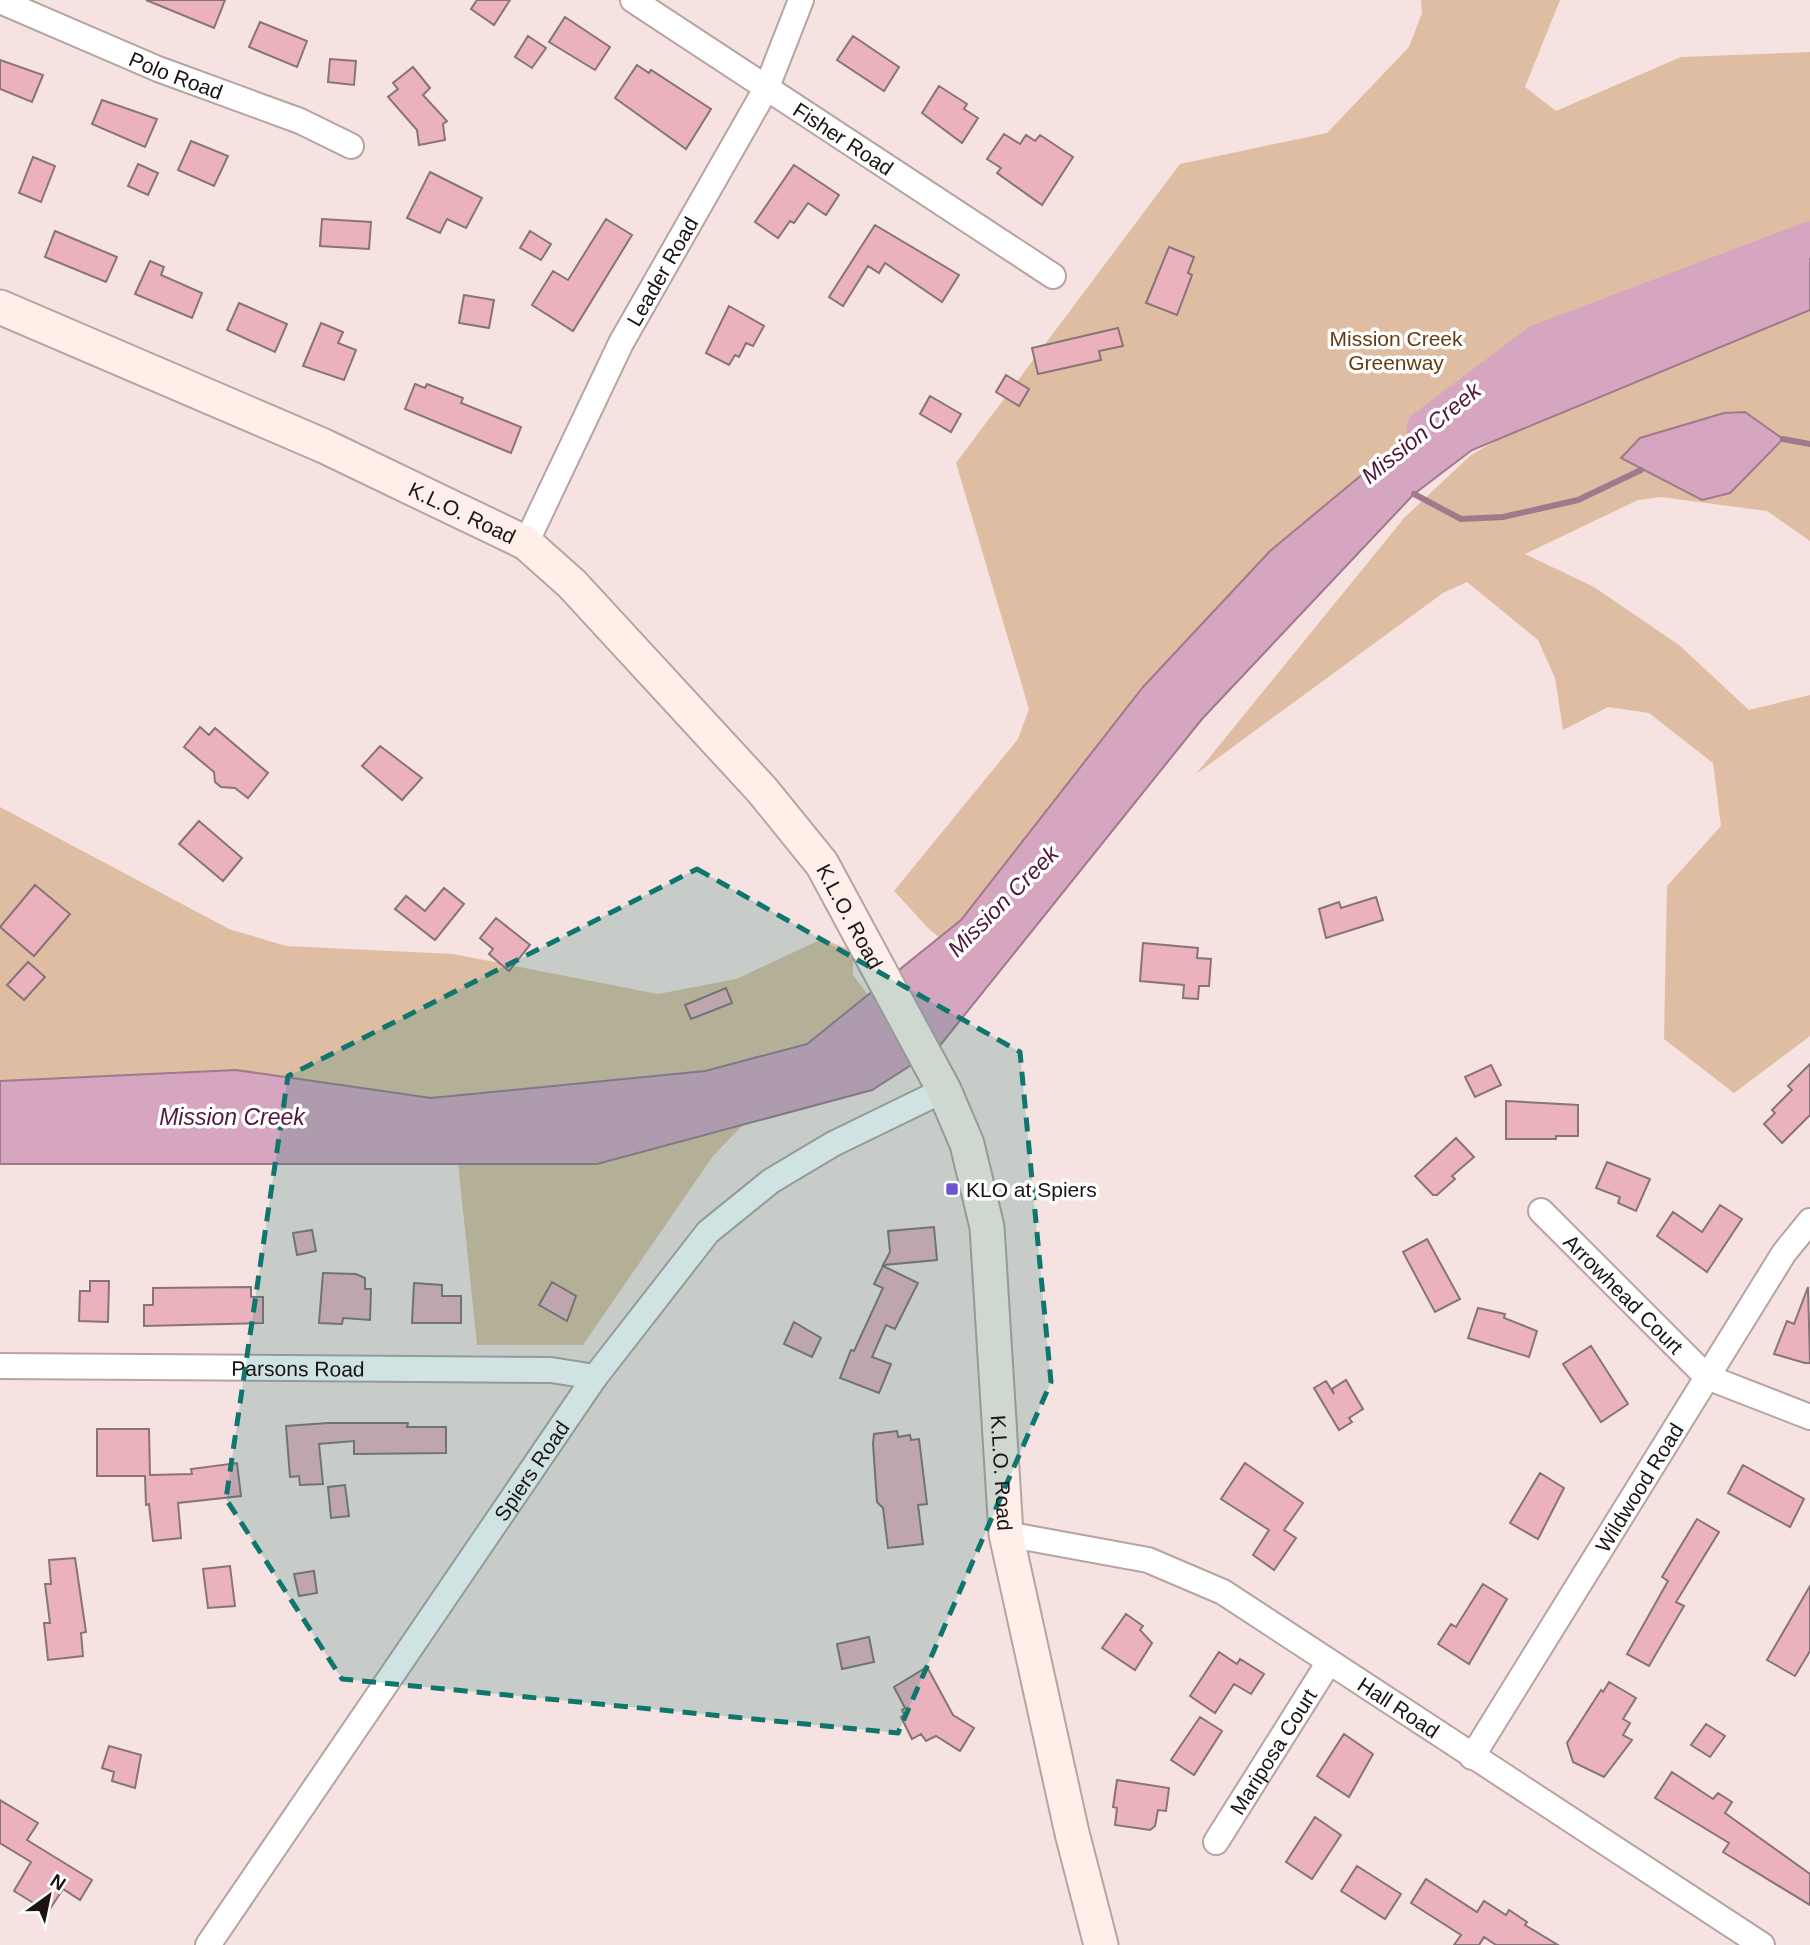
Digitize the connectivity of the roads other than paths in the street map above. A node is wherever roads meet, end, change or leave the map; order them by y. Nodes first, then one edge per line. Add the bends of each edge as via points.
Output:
1 (633, 0) edge
2 (801, 0) edge
3 (0, 1) edge
4 (767, 88) junction
5 (351, 146) dead end
6 (1053, 276) dead end
7 (0, 307) edge
8 (526, 542) junction
9 (944, 1090) junction
10 (1541, 1211) dead end
11 (1810, 1221) edge
12 (0, 1366) edge
13 (595, 1377) junction
14 (1707, 1377) junction
15 (1810, 1417) edge
16 (1006, 1534) junction
17 (1329, 1662) junction
18 (1472, 1756) junction
19 (1216, 1842) dead end
20 (208, 1945) edge
21 (1101, 1945) edge
22 (1762, 1945) edge

1 - 4 street, Fisher Road
2 - 4 street, Leader Road
3 - 5 street, Polo Road via 158,69 300,121
4 - 6 street, Fisher Road
4 - 8 street, Leader Road via 621,342
7 - 8 main road, K.L.O. Road via 324,446
8 - 9 main road, K.L.O. Road via 572,584 762,790 822,864
9 - 13 street, Spiers Road via 833,1144 771,1181 708,1232
9 - 16 main road, K.L.O. Road via 967,1143 987,1227
10 - 14 street, Arrowhead Court
11 - 14 street, Wildwood Road via 1784,1253
12 - 13 street, Parsons Road via 551,1370
13 - 20 street, Spiers Road
14 - 15 street
14 - 18 street, Wildwood Road
16 - 17 street, Hall Road via 1148,1560 1223,1592
16 - 21 main road, K.L.O. Road
17 - 18 street, Hall Road
17 - 19 street, Mariposa Court
18 - 22 street, Hall Road

